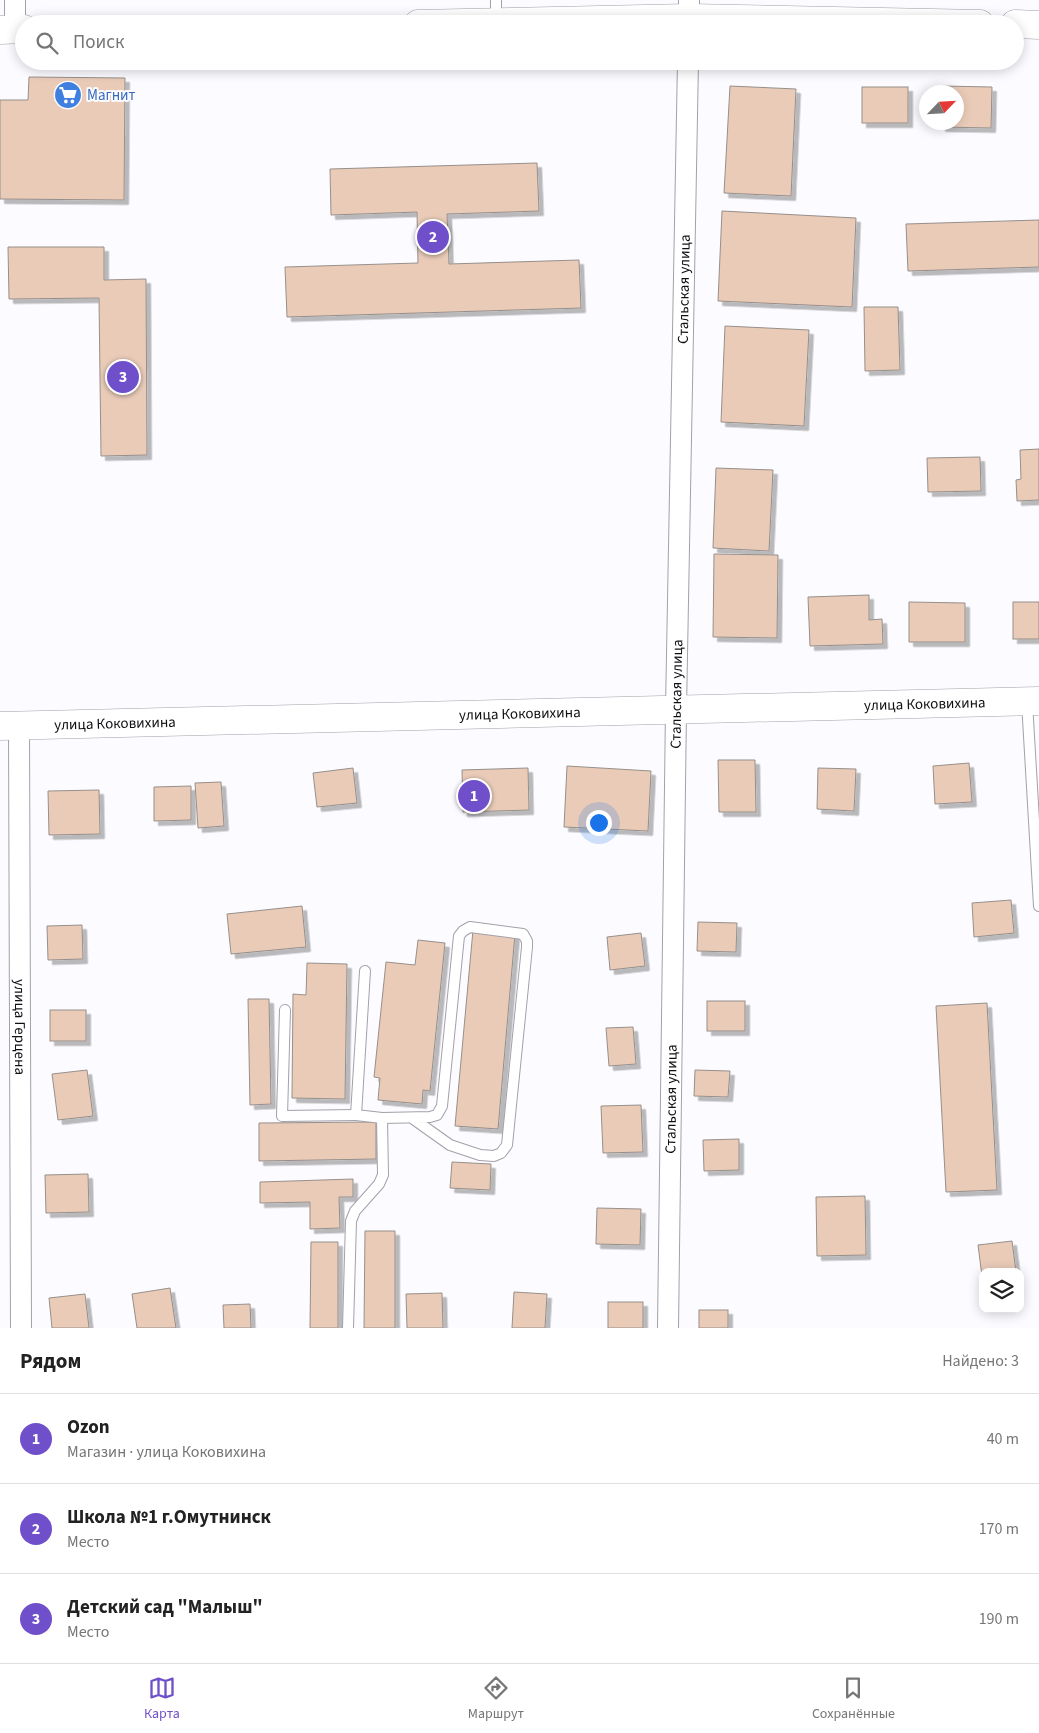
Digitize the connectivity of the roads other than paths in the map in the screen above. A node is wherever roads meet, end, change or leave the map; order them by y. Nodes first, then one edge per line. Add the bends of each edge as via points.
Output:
1 (15, 0) edge
2 (496, 11) edge
3 (689, 14) edge
4 (472, 15) edge
5 (718, 15) edge
6 (1024, 24) edge
7 (1039, 25) edge
8 (13, 30) edge
9 (688, 70) edge
10 (1033, 701) edge
11 (676, 710) junction
12 (9, 726) edge
13 (1039, 906) edge
14 (365, 971) dead end
15 (285, 1010) dead end
16 (356, 1115) junction
17 (382, 1118) junction
18 (412, 1118) junction
19 (22, 1328) edge
20 (348, 1328) edge
21 (668, 1328) edge

1 - 8 street
2 - 3 street
2 - 4 street
3 - 5 street
6 - 7 street
9 - 11 street, Стальская улица
10 - 11 street, улица Коковихина
10 - 13 lane
11 - 12 street, улица Коковихина
11 - 21 street, Стальская улица
12 - 19 street, улица Герцена
14 - 16 lane
15 - 16 lane via 282,1116
16 - 17 lane
17 - 18 lane
17 - 20 lane via 383,1175 355,1211 351,1222
18 - 18 lane via 438,1115 442,1106 459,936 470,927 523,934 527,947 507,1145 494,1156 480,1155 450,1145

